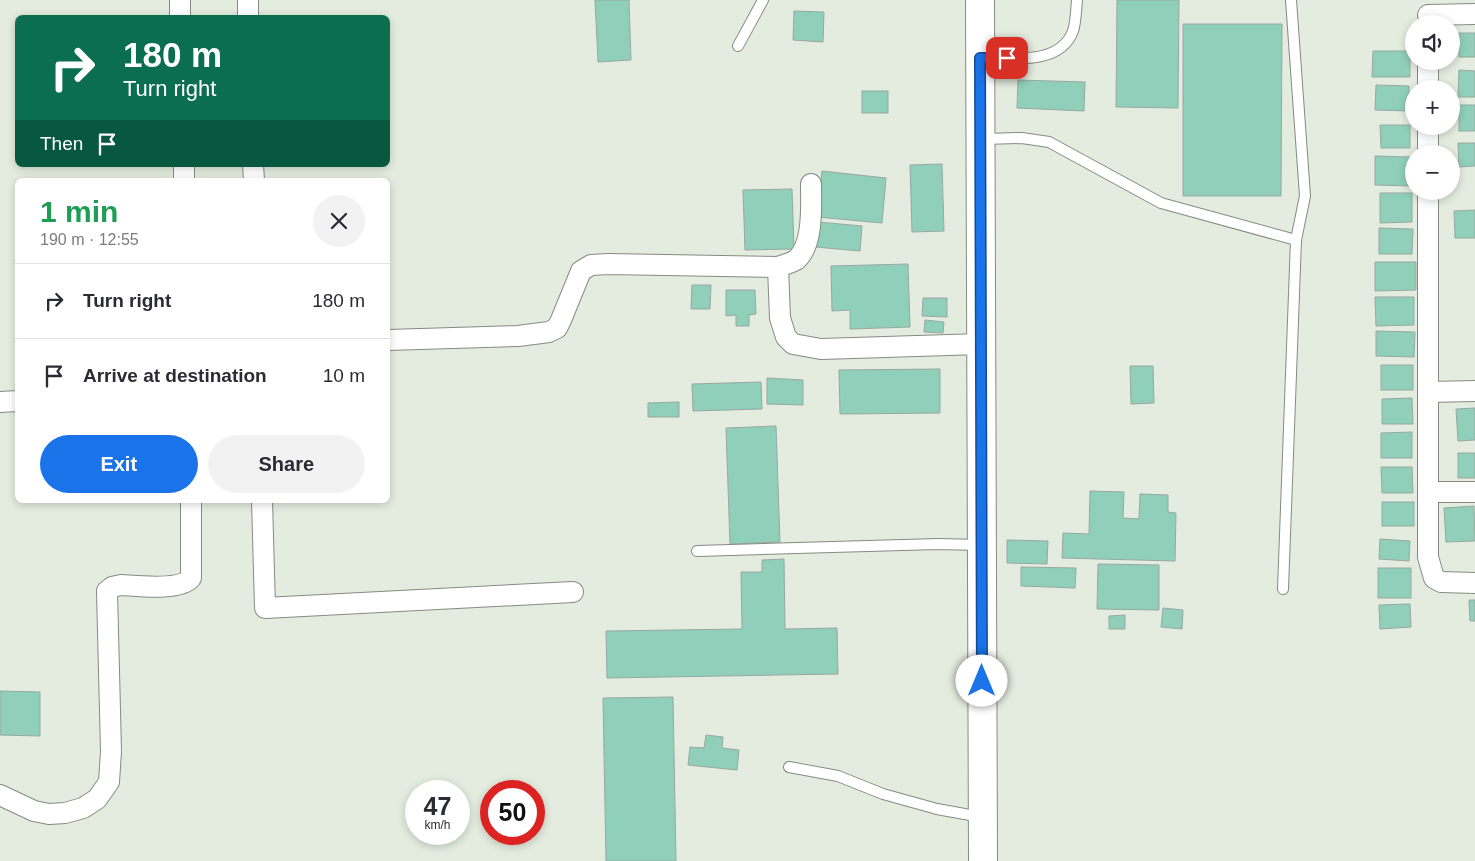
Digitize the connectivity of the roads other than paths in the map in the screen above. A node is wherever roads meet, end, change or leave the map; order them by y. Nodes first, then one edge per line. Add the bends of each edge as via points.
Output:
1 (180, 0) edge
2 (248, 0) edge
3 (763, 0) edge
4 (980, 0) edge
5 (1076, 0) edge
6 (1291, 0) edge
7 (1427, 13) edge
8 (1475, 14) edge
9 (180, 15) edge
10 (248, 15) edge
11 (738, 46) dead end
12 (980, 58) junction
13 (980, 139) junction
14 (811, 184) dead end
15 (1428, 200) edge
16 (1296, 240) junction
17 (778, 267) junction
18 (390, 340) edge
19 (981, 344) junction
20 (1475, 391) edge
21 (1428, 392) junction
22 (0, 402) edge
23 (15, 402) edge
24 (1428, 492) junction
25 (1475, 492) edge
26 (192, 503) edge
27 (262, 503) edge
28 (982, 546) junction
29 (698, 550) dead end
30 (1475, 583) edge
31 (1283, 589) dead end
32 (573, 592) dead end
33 (789, 767) dead end
34 (0, 795) edge
35 (983, 817) junction
36 (983, 861) edge

1 - 9 street
2 - 10 street
3 - 11 lane
4 - 12 main road
5 - 12 lane via 1074,29 1063,47 1048,55
6 - 16 lane via 1304,196
7 - 8 street
12 - 13 main road
13 - 16 lane via 1022,138 1049,142 1161,203
13 - 19 main road
14 - 17 street via 811,221 804,250 795,260
15 - 21 street
16 - 31 lane
17 - 18 street via 591,265 581,271 557,328 549,332
17 - 19 street via 780,318 786,337 793,344 821,350
19 - 28 main road
20 - 21 street
21 - 24 street
22 - 23 street
24 - 25 street
24 - 30 street via 1428,557 1434,578 1441,582
26 - 34 street via 191,578 178,585 121,585 107,592 109,782 97,799 83,808 65,813 34,811
27 - 32 street via 264,608
28 - 29 lane via 938,544
28 - 35 main road
33 - 35 lane via 838,776 883,794 936,809
35 - 36 main road

